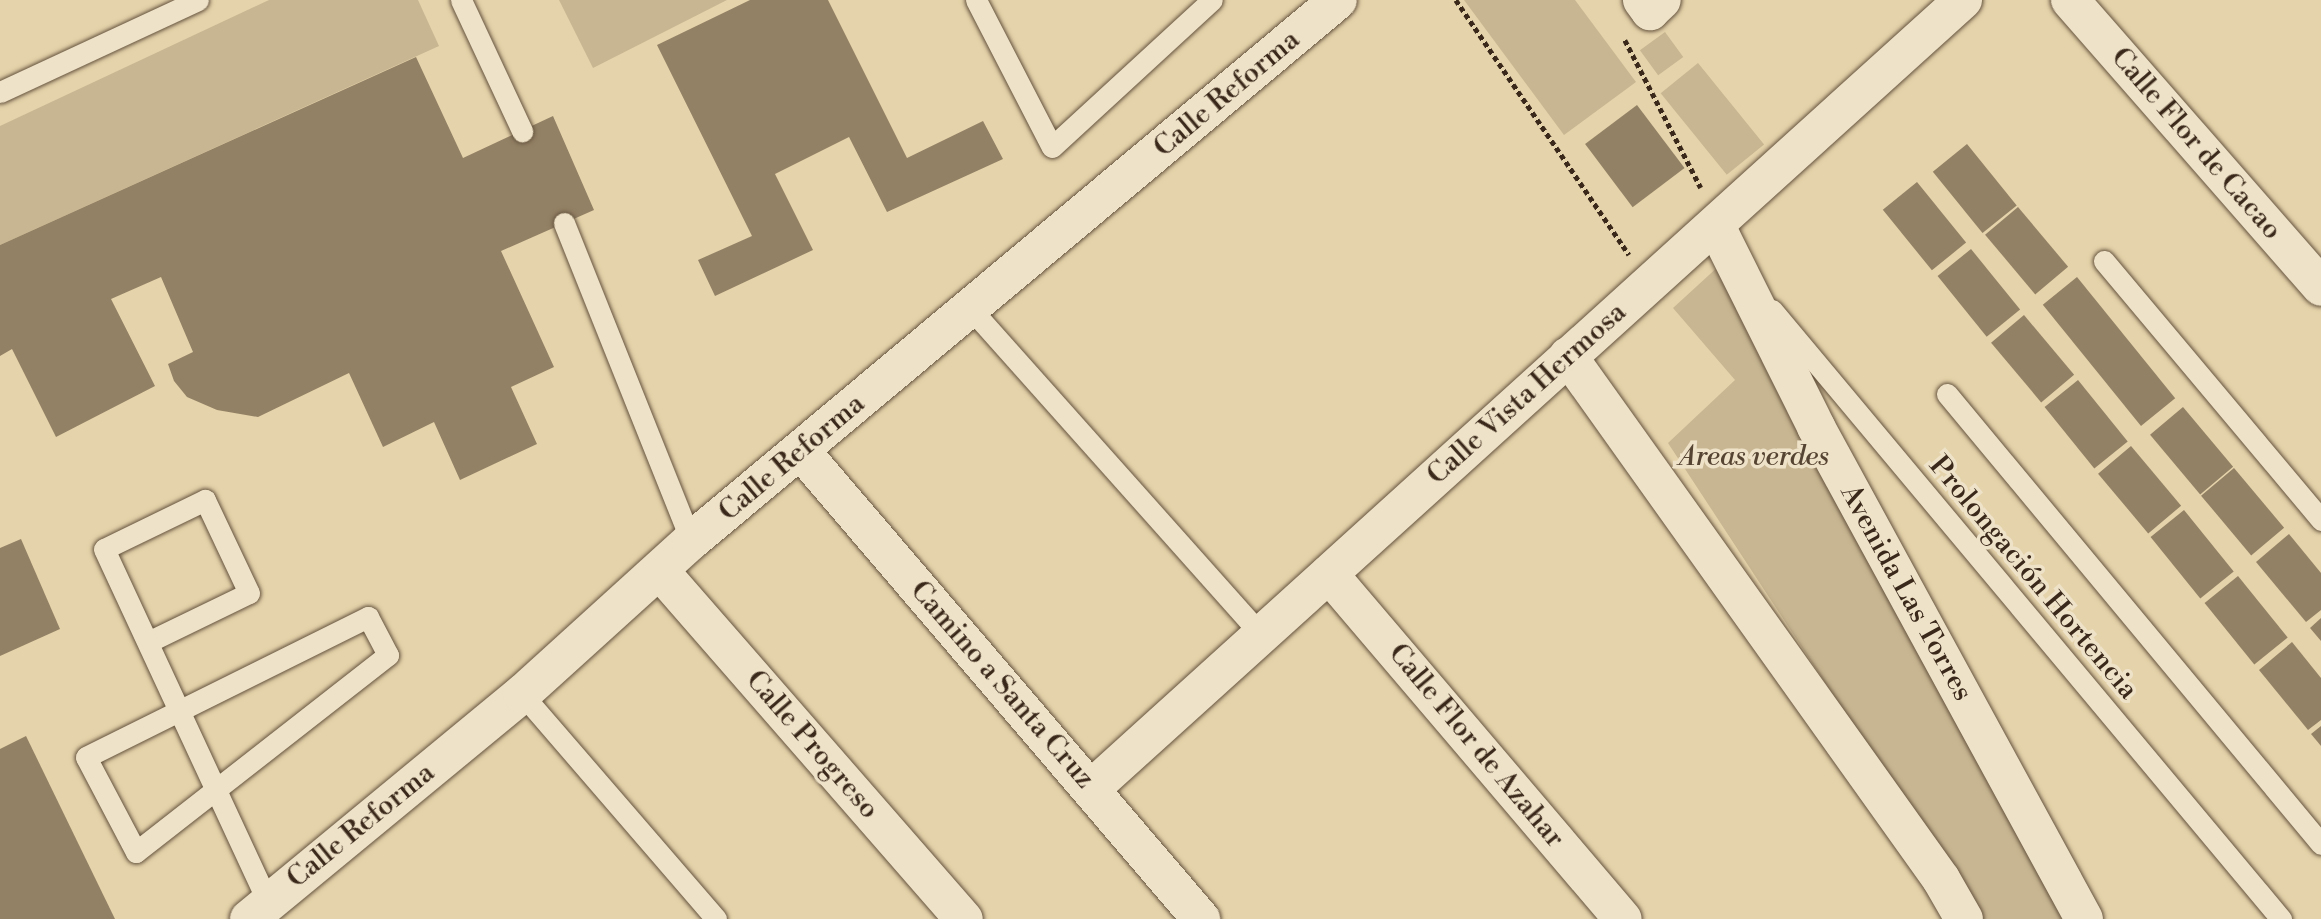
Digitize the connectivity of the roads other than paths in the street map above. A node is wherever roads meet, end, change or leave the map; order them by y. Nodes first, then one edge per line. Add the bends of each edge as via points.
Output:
1 (198, 0) edge
2 (461, 0) edge
3 (976, 0) edge
4 (1212, 0) edge
5 (1338, 0) edge
6 (1963, 0) edge
7 (2070, 0) edge
8 (0, 92) edge
9 (523, 131) dead end
10 (564, 223) dead end
11 (1718, 224) junction
12 (2104, 261) dead end
13 (1741, 273) junction
14 (2321, 287) edge
15 (971, 309) junction
16 (1567, 356) junction
17 (1947, 394) dead end
18 (801, 451) junction
19 (2321, 520) edge
20 (691, 541) junction
21 (660, 571) junction
22 (1329, 574) junction
23 (1261, 635) junction
24 (148, 642) junction
25 (522, 694) junction
26 (179, 710) junction
27 (1091, 789) junction
28 (214, 791) junction
29 (2321, 845) edge
30 (258, 911) edge
31 (716, 919) edge
32 (964, 919) edge
33 (1201, 919) edge
34 (1623, 919) edge
35 (1964, 919) edge
36 (2084, 919) edge
37 (2281, 919) edge

1 - 8 lane
2 - 9 lane
3 - 4 lane via 1052,147
5 - 15 street, Calle Reforma
6 - 11 street, Calle Vista Hermosa
7 - 14 street, Calle Flor de Cacao
10 - 20 lane
11 - 13 street, Avenida Las Torres
11 - 16 street, Calle Vista Hermosa
12 - 19 lane
13 - 36 street, Avenida Las Torres via 1816,427
13 - 37 lane, Prolongación Hortencia
15 - 18 street, Calle Reforma
15 - 23 lane
16 - 22 street, Calle Vista Hermosa
16 - 35 street via 1941,879
17 - 29 lane
18 - 20 street, Calle Reforma
18 - 27 street, Camino a Santa Cruz
20 - 21 street, Calle Reforma
21 - 25 street, Calle Reforma
21 - 32 street, Calle Progreso
22 - 23 street, Calle Vista Hermosa
22 - 34 street, Calle Flor de Azahar
23 - 27 street, Calle Vista Hermosa
24 - 24 lane via 249,593 205,500 104,549
24 - 26 lane
25 - 30 street, Calle Reforma
25 - 31 lane
26 - 28 lane
26 - 28 lane via 86,757 136,852
26 - 28 lane via 368,617 388,654
27 - 33 street, Camino a Santa Cruz
28 - 30 lane

